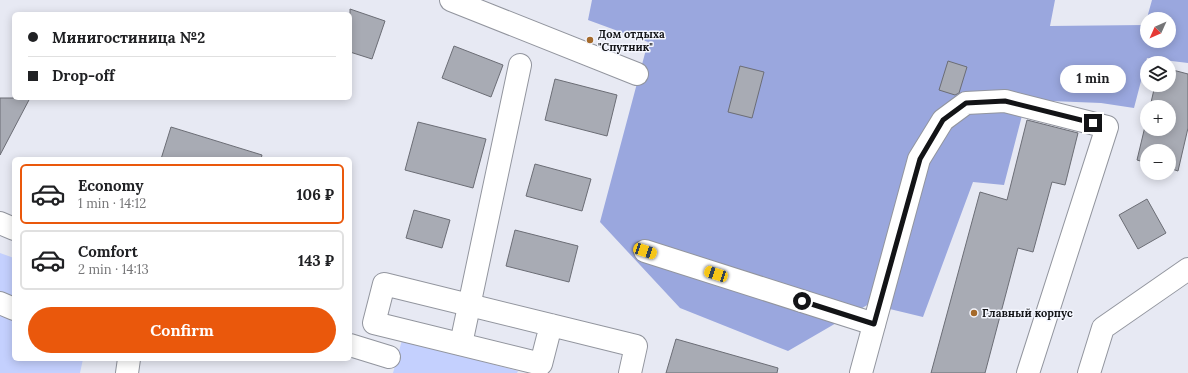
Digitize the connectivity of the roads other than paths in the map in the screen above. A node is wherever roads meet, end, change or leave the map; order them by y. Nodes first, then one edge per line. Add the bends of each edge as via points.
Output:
1 (452, 0) edge
2 (520, 65) dead end
3 (637, 74) dead end
4 (0, 223) edge
5 (12, 228) edge
6 (645, 251) dead end
7 (1188, 269) edge
8 (0, 304) edge
9 (469, 305) junction
10 (12, 308) edge
11 (874, 324) junction
12 (551, 325) junction
13 (461, 344) junction
14 (352, 346) edge
15 (389, 357) dead end
16 (130, 361) edge
17 (127, 373) edge
18 (630, 373) edge
19 (861, 373) edge
20 (1028, 373) edge
21 (1089, 373) edge

1 - 3 street
2 - 9 street
4 - 5 street
6 - 11 street
7 - 21 street via 1103,328
8 - 10 street
9 - 12 street
9 - 13 street
9 - 13 street via 384,284 374,323
11 - 19 street
11 - 20 street via 920,159 943,120 966,103 1005,101 1108,127
12 - 13 street via 541,364
12 - 18 street via 636,346
14 - 15 street
16 - 17 street

